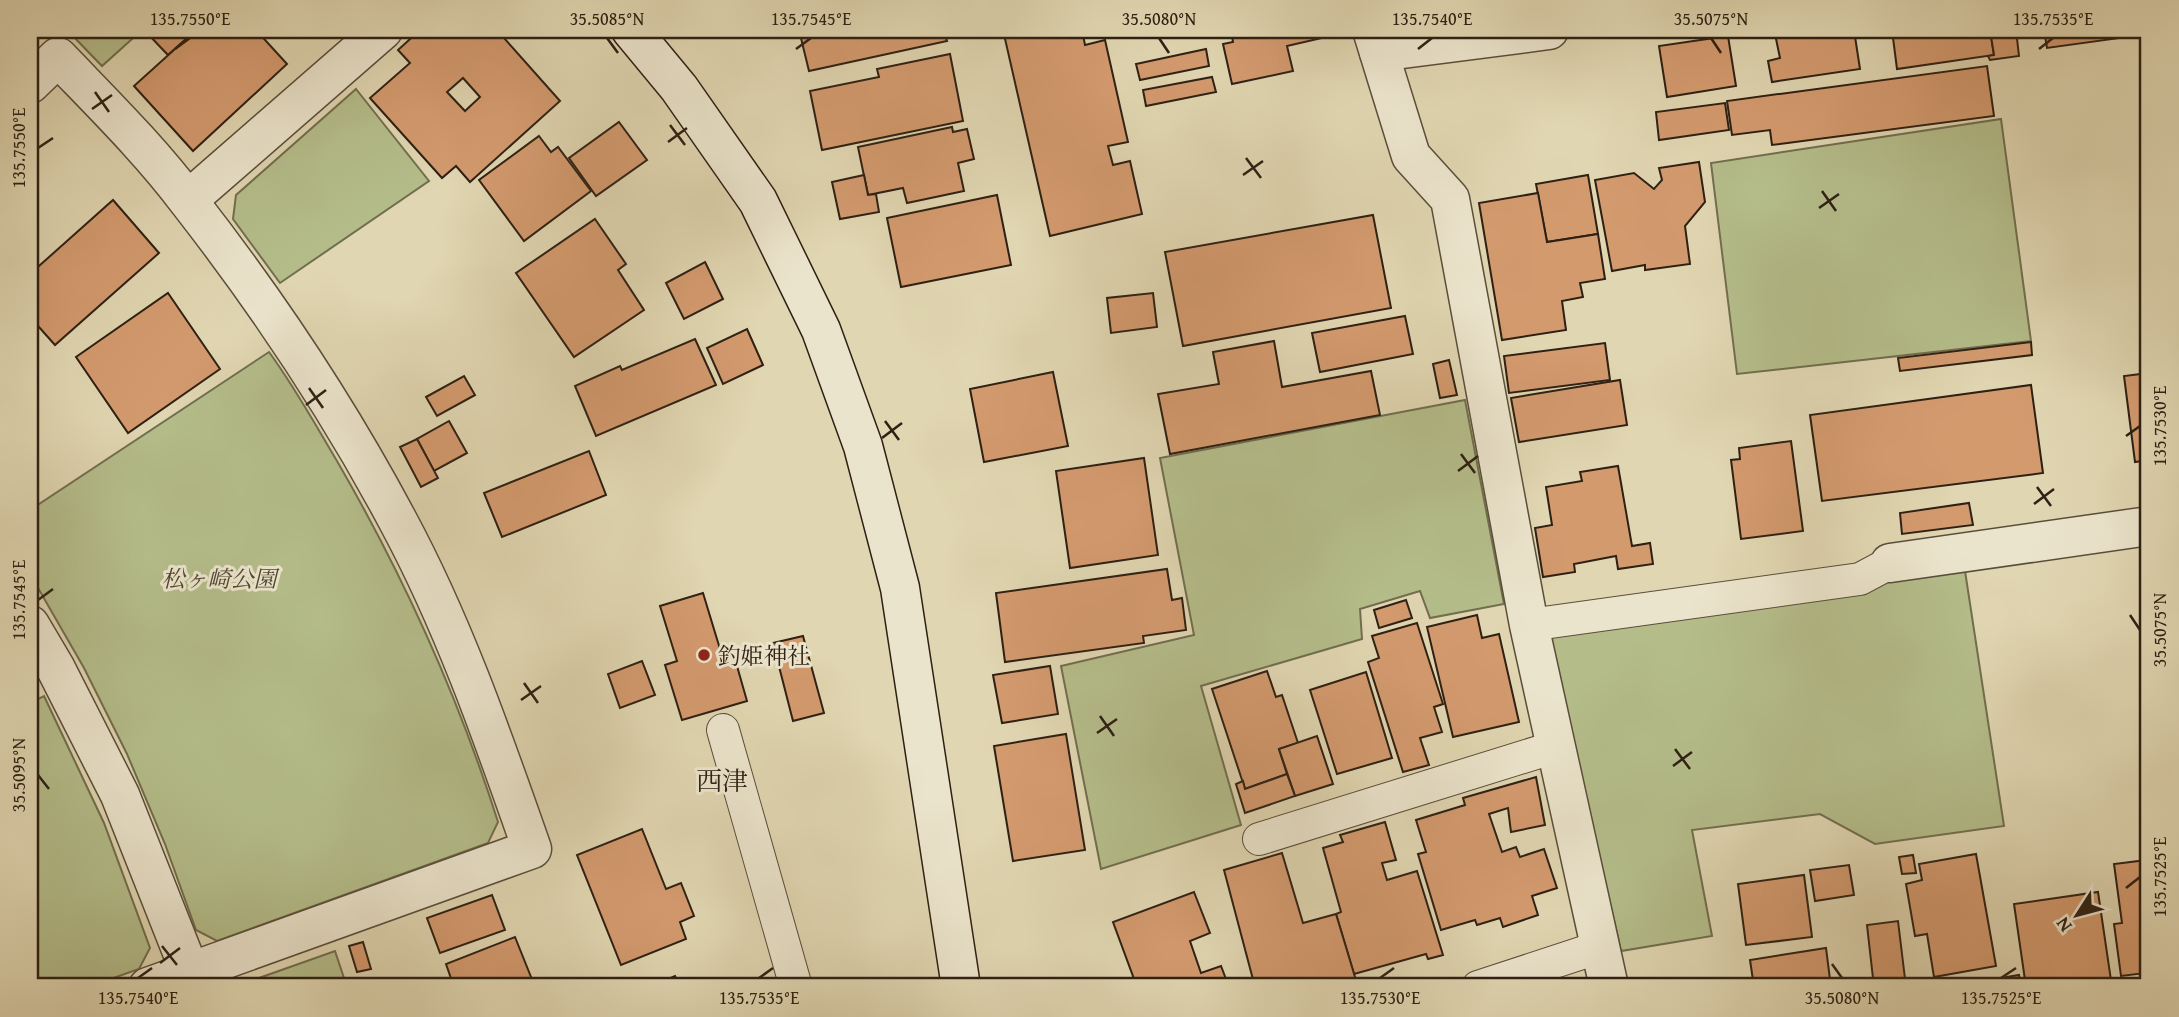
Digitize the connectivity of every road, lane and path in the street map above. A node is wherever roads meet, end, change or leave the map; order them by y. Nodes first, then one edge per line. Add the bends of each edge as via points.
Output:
1 (383, 30) edge
2 (631, 30) edge
3 (1549, 30) edge
4 (1376, 41) edge
5 (30, 85) edge
6 (188, 200) junction
7 (2149, 526) edge
8 (1890, 563) joint
9 (30, 625) edge
10 (1529, 625) junction
11 (723, 730) dead end
12 (1555, 747) junction
13 (1259, 839) dead end
14 (1600, 947) junction
15 (190, 972) junction
16 (148, 987) edge
17 (796, 987) edge
18 (961, 987) edge
19 (1478, 987) edge
20 (1609, 987) edge

1 - 6 street
2 - 18 street via 680,88 758,201 821,330 863,446 900,588
3 - 4 street
4 - 10 street via 1411,156 1450,199
5 - 6 street via 58,57
6 - 15 street via 288,336 399,522 490,731 532,849
7 - 8 street
8 - 10 lane via 1860,579
9 - 15 street via 120,795
10 - 12 street
11 - 17 lane
12 - 13 lane
12 - 14 street
14 - 19 lane
14 - 20 street
15 - 16 street

